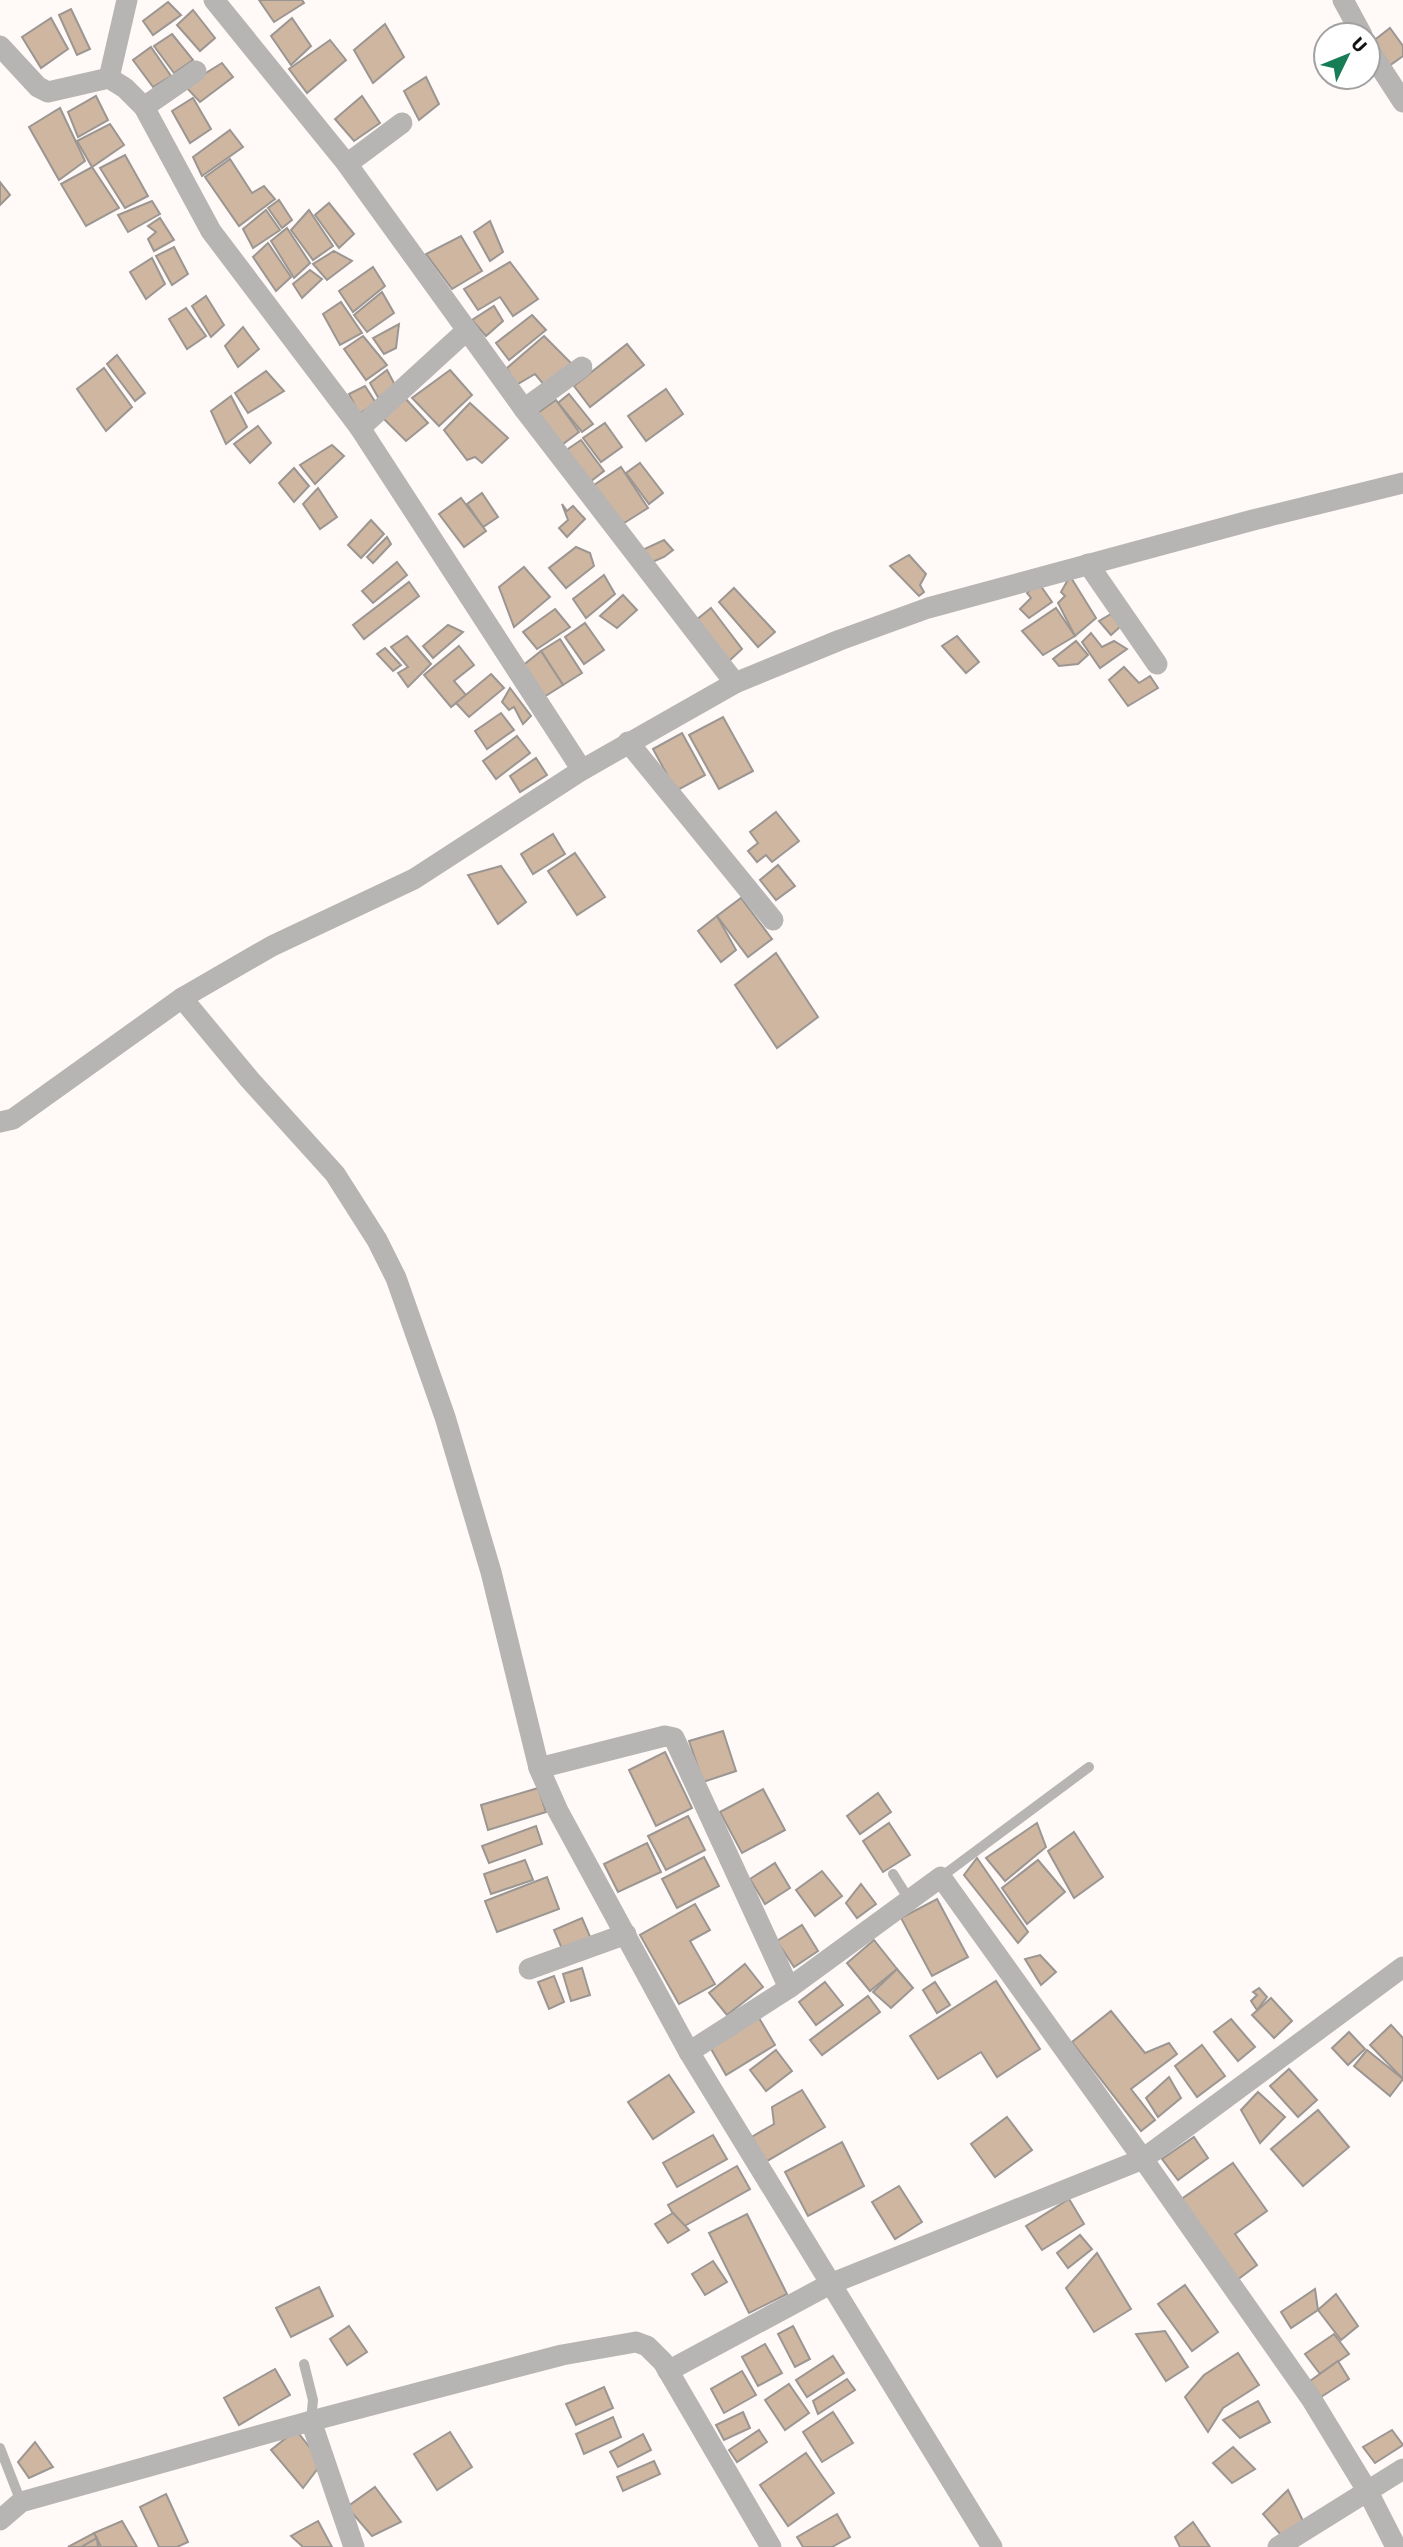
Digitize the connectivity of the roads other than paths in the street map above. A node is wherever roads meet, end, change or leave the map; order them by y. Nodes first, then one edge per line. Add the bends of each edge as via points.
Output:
1 (127, 0) edge
2 (214, 0) edge
3 (1351, 3) edge
4 (1357, 21) edge
5 (0, 46) edge
6 (1382, 70) edge
7 (196, 71) dead end
8 (109, 78) junction
9 (1403, 102) edge
10 (144, 107) junction
11 (402, 123) dead end
12 (347, 164) junction
13 (466, 331) junction
14 (582, 367) dead end
15 (524, 409) junction
16 (360, 428) junction
17 (1403, 484) edge
18 (1088, 564) junction
19 (1157, 664) dead end
20 (735, 683) junction
21 (628, 743) junction
22 (582, 770) junction
23 (773, 920) dead end
24 (182, 998) junction
25 (0, 1122) edge
26 (1089, 1767) dead end
27 (540, 1768) junction
28 (893, 1874) dead end
29 (941, 1877) junction
30 (909, 1901) junction
31 (626, 1934) junction
32 (1403, 1967) edge
33 (529, 1969) dead end
34 (789, 1988) junction
35 (689, 2052) junction
36 (1143, 2159) junction
37 (830, 2284) junction
38 (304, 2364) dead end
39 (668, 2371) junction
40 (311, 2421) junction
41 (0, 2448) edge
42 (1403, 2469) edge
43 (1368, 2492) junction
44 (21, 2502) junction
45 (0, 2520) edge
46 (354, 2547) edge
47 (771, 2547) edge
48 (992, 2547) edge
49 (1279, 2547) edge
50 (1396, 2547) edge

1 - 8 street
2 - 12 street
3 - 4 street
5 - 8 street via 48,92
6 - 9 street
7 - 10 street
8 - 10 street
10 - 16 street via 211,231
11 - 12 street
12 - 13 street
13 - 15 street
13 - 16 street
14 - 15 street
15 - 20 street
16 - 22 street
17 - 18 street
18 - 19 street
18 - 20 street via 928,608
20 - 21 street
21 - 22 street
21 - 23 street
22 - 24 street via 414,879 272,946
24 - 25 street via 13,1119
24 - 27 street via 335,1174 396,1278 445,1417 491,1572
26 - 29 lane
27 - 31 street via 558,1811
27 - 34 street via 665,1736 674,1738
28 - 30 lane
29 - 30 street
29 - 36 street
30 - 34 street
31 - 33 street
31 - 35 street
32 - 36 street
34 - 35 street
35 - 37 street
36 - 37 street
36 - 43 street via 1312,2400
37 - 39 street
37 - 48 street
38 - 40 lane via 313,2400
39 - 40 street via 647,2346 636,2342 562,2355
39 - 47 street
40 - 44 street
40 - 46 street
41 - 44 lane
42 - 43 street
43 - 49 street
43 - 50 street
44 - 45 street

